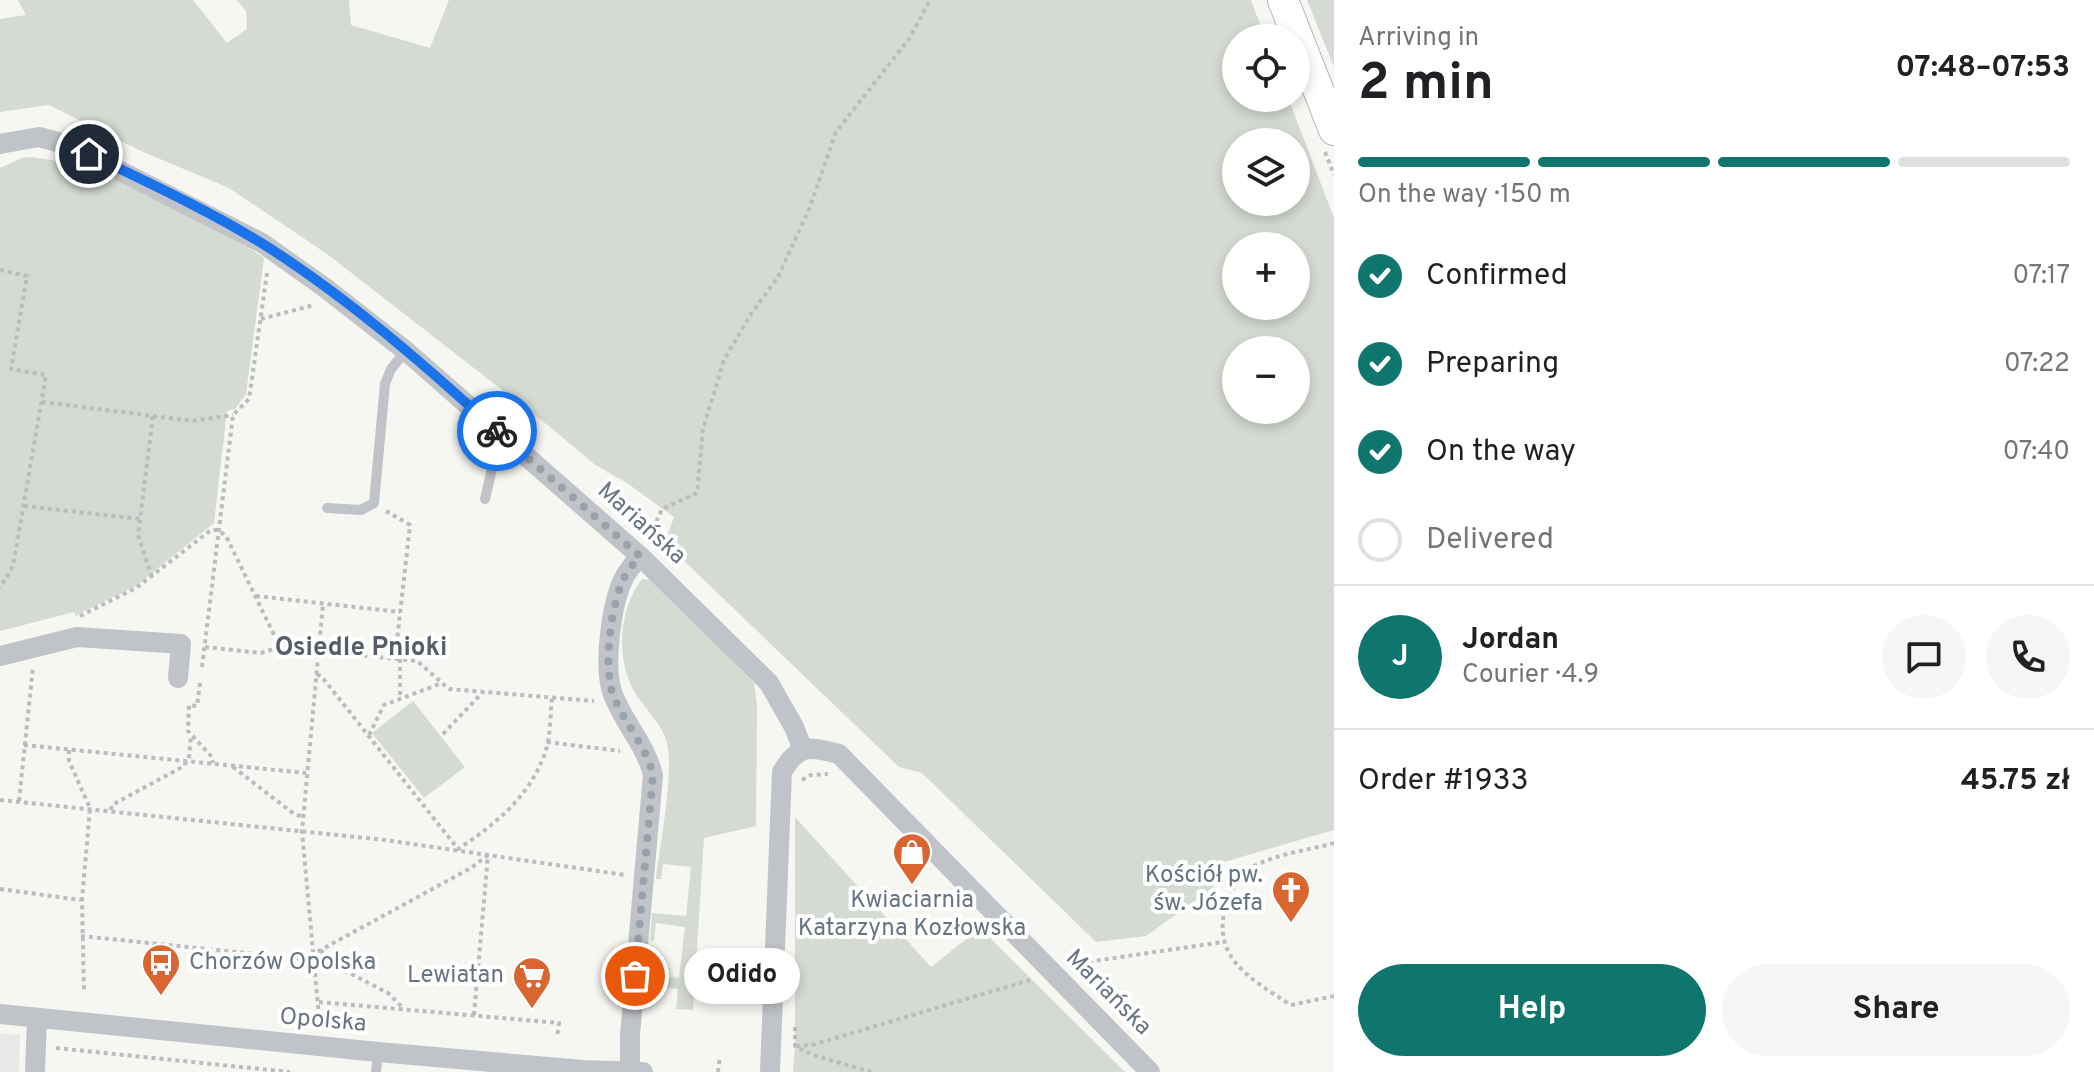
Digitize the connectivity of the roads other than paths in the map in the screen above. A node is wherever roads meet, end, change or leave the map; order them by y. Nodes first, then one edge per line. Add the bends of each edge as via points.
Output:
1 (1283, 0) edge
2 (1334, 130) edge
3 (0, 144) edge
4 (406, 351) junction
5 (509, 442) junction
6 (485, 499) dead end
7 (327, 508) dead end
8 (640, 556) junction
9 (0, 656) edge
10 (178, 678) dead end
11 (803, 750) junction
12 (0, 1014) edge
13 (37, 1018) junction
14 (377, 1062) edge
15 (630, 1071) edge
16 (35, 1072) edge
17 (643, 1072) edge
18 (770, 1072) edge
19 (1150, 1072) edge

1 - 2 street
3 - 4 street, Mariańska via 39,137 69,145 221,221 276,253
4 - 5 street, Mariańska
4 - 7 lane via 385,384 374,503 361,510
5 - 6 lane via 495,456
5 - 8 street, Mariańska
8 - 11 street, Mariańska via 769,683
8 - 15 street via 616,600 608,677 653,775
9 - 10 street via 77,637 181,644
11 - 18 street via 790,757 782,772
11 - 19 street, Mariańska via 839,754 1045,977
12 - 13 street, Opolska
13 - 14 street, Opolska
13 - 16 street
14 - 15 street, Opolska
15 - 17 street, Opolska

